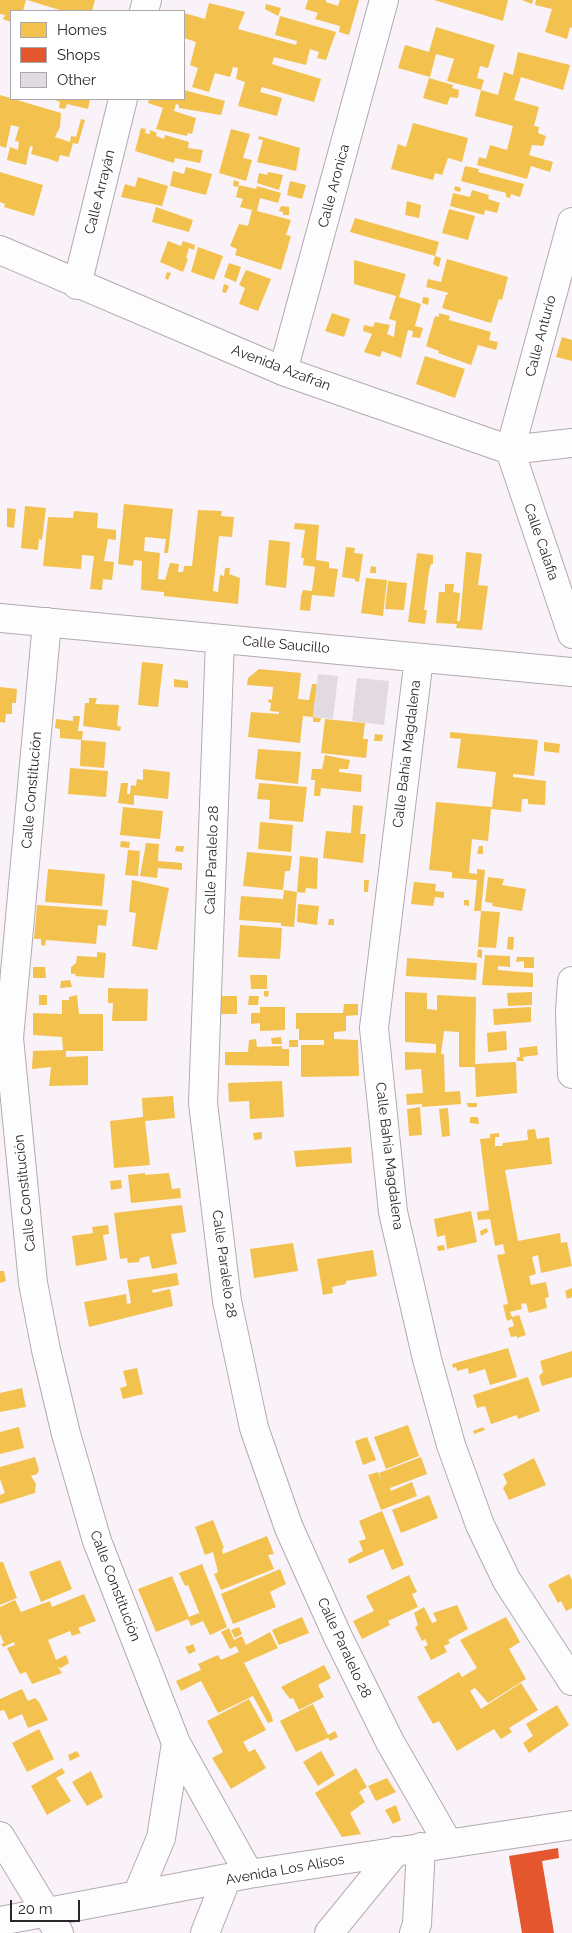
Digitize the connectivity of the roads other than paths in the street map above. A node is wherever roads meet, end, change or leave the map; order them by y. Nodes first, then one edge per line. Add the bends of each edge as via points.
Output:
1 (384, 0) edge
2 (123, 100) edge
3 (572, 222) edge
4 (0, 250) edge
5 (77, 284) junction
6 (283, 371) junction
7 (572, 443) edge
8 (510, 450) junction
9 (0, 618) edge
10 (47, 622) junction
11 (572, 634) edge
12 (220, 639) junction
13 (419, 658) junction
14 (572, 672) edge
15 (572, 981) edge
16 (572, 1074) edge
17 (572, 1681) edge
18 (176, 1743) junction
19 (572, 1824) edge
20 (0, 1836) edge
21 (448, 1843) junction
22 (409, 1849) junction
23 (238, 1877) junction
24 (137, 1895) junction
25 (0, 1921) edge
26 (52, 1923) edge
27 (205, 1933) edge
28 (329, 1933) edge
29 (414, 1933) edge

1 - 6 street, Calle Aronica
2 - 5 street, Calle Arrayán
3 - 8 street, Calle Anturio
4 - 5 street, Avenida Azafrán
5 - 6 street, Avenida Azafrán
6 - 8 street, Avenida Azafrán
7 - 8 street, Avenida Azafrán
8 - 11 street, Calle Calafia
9 - 10 street, Calle Saucillo
10 - 12 street, Calle Saucillo
10 - 18 street, Calle Constitución via 10,1038 33,1283 66,1434 97,1541
12 - 13 street, Calle Saucillo
12 - 21 street, Calle Paralelo 28 via 203,1103 227,1301 254,1428 290,1528 338,1637 390,1742
13 - 14 street, Calle Saucillo
13 - 17 street, Calle Bahía Magdalena via 374,1028 393,1212 451,1445 480,1525 507,1581
15 - 16 street
18 - 23 street, Calle Constitución
18 - 24 street via 161,1838
19 - 21 street, Avenida Los Alisos
20 - 26 street
21 - 22 street, Avenida Los Alisos
22 - 23 street, Avenida Los Alisos
22 - 28 street
22 - 29 street via 417,1924
23 - 24 street, Avenida Los Alisos
23 - 27 street
24 - 26 street, Avenida Los Alisos
25 - 26 street, Avenida Los Alisos

